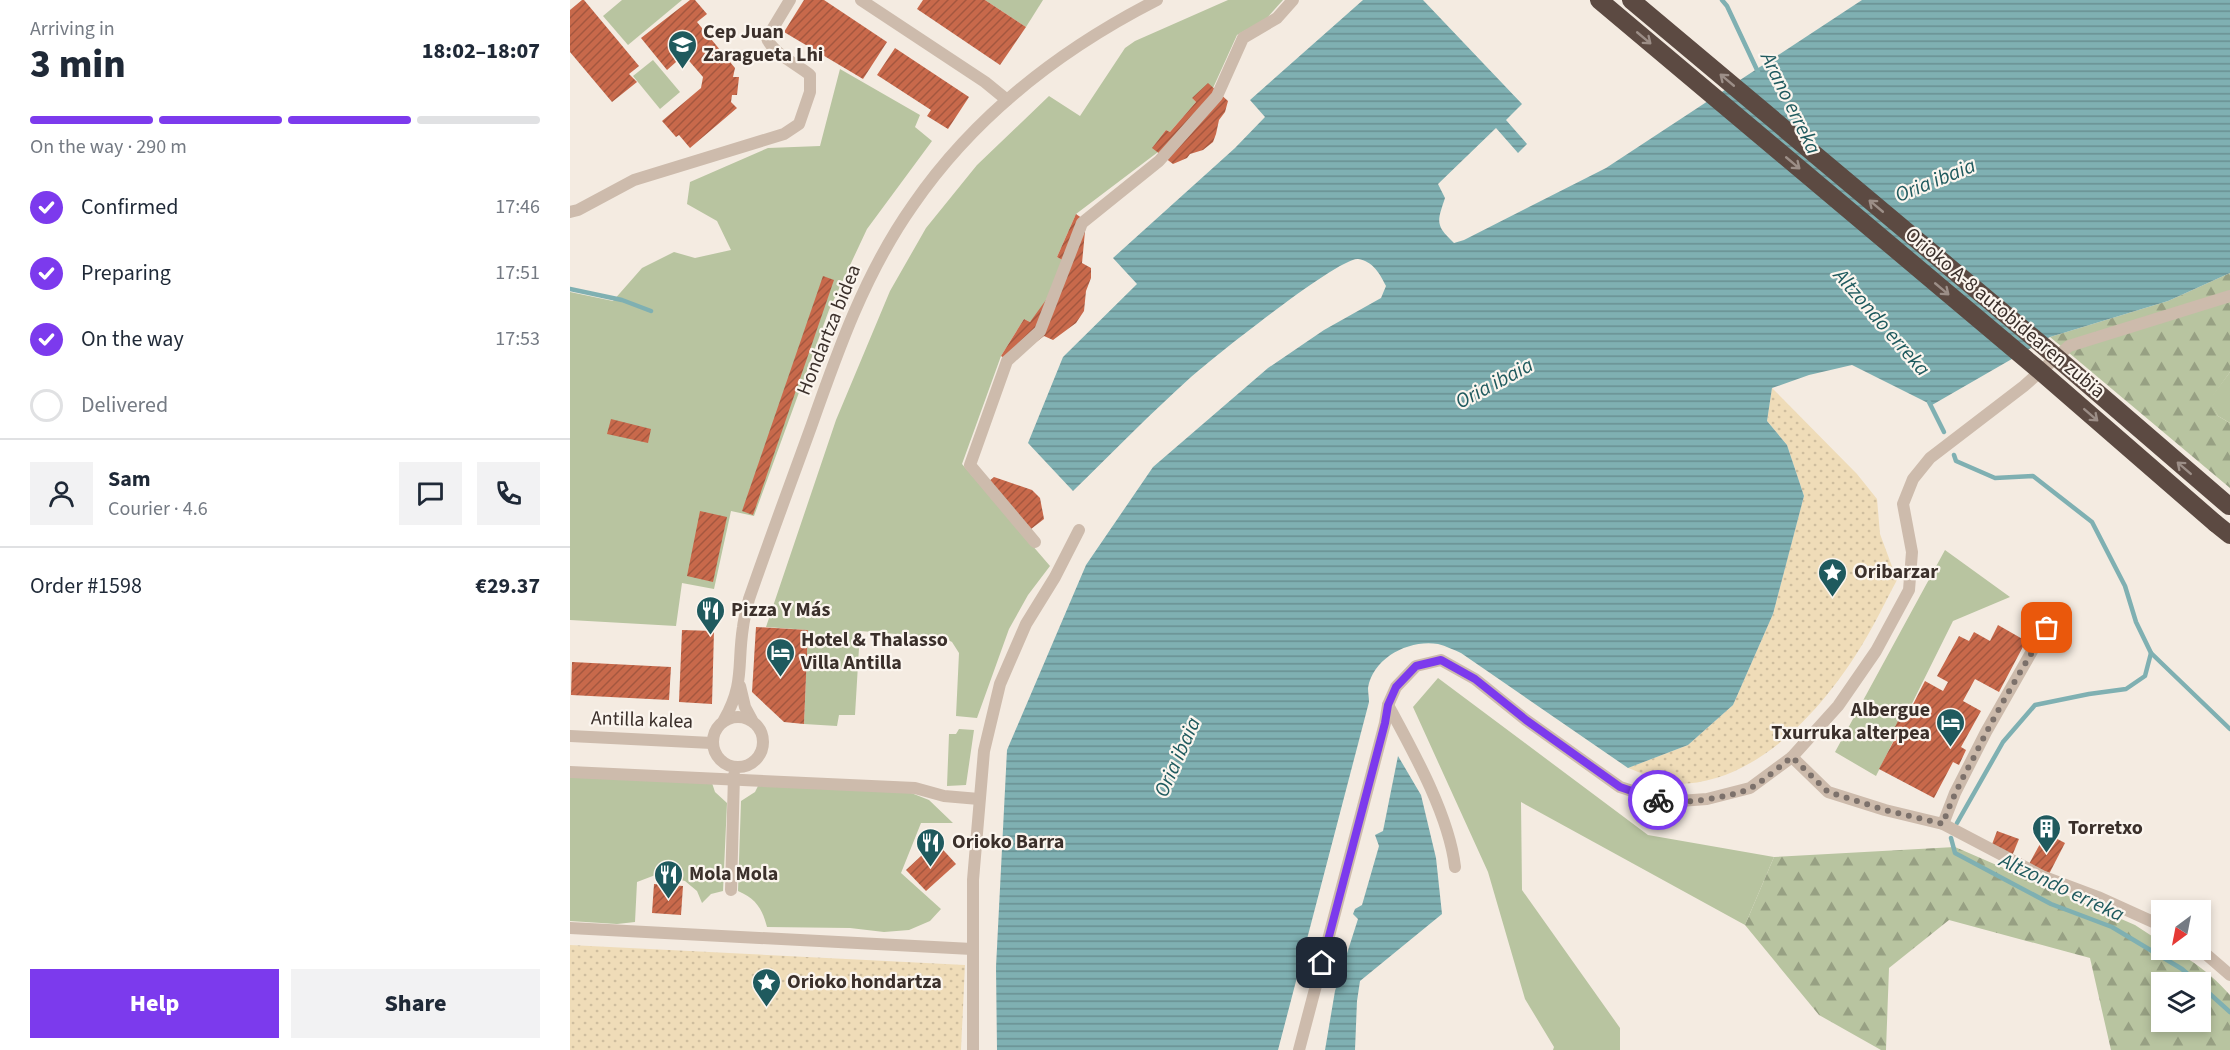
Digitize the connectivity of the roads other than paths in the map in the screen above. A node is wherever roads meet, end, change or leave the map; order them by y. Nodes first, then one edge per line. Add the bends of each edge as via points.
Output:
1 (790, 0) edge
2 (861, 0) edge
3 (1157, 0) edge
4 (1293, 0) edge
5 (1599, 0) edge
6 (1631, 0) edge
7 (1007, 100) junction
8 (570, 212) edge
9 (2230, 296) edge
10 (2229, 507) edge
11 (1078, 530) dead end
12 (2230, 535) edge
13 (1035, 542) dead end
14 (2052, 616) dead end
15 (740, 682) junction
16 (1388, 705) junction
17 (724, 720) junction
18 (752, 720) junction
19 (570, 736) edge
20 (712, 742) junction
21 (1792, 757) junction
22 (735, 767) junction
23 (570, 772) edge
24 (734, 781) junction
25 (979, 799) junction
26 (1943, 824) junction
27 (1455, 867) dead end
28 (731, 890) dead end
29 (2151, 921) edge
30 (570, 928) edge
31 (972, 949) junction
32 (2211, 959) edge
33 (2230, 975) edge
34 (973, 1050) edge
35 (1299, 1050) edge

1 - 8 street via 767,38 774,50 810,75 810,92 799,124 768,140 633,180
2 - 7 street
3 - 7 street, Hondartza bidea via 1070,50
4 - 13 street via 1277,18 1243,38 1217,96 1159,161 1082,223 1040,331 1006,361 970,465
5 -> 12 highway, Orioko A-8 autobidearen zubia, bridge
10 -> 6 highway, Orioko A-8 autobidearen zubia, bridge
7 - 15 street, Hondartza bidea via 968,137 912,206 854,310 749,599 742,628
9 - 21 street via 2069,346 1930,458 1913,479 1903,504 1912,552 1909,590 1876,651 1838,706
11 - 25 street via 1026,624 1000,684 984,751
14 - 26 street via 1986,732
15 - 17 street
15 - 18 street
16 - 21 street via 1396,687 1416,666 1441,660 1475,679 1620,787 1666,802 1707,799 1750,788
16 - 27 street via 1433,795 1452,845
16 - 35 street
17 - 18 street via 738,716
17 - 20 street
18 - 22 street via 763,734 762,752 751,764
19 - 20 street, Antilla kalea
20 - 22 street via 719,759
21 - 26 street via 1828,792
22 - 24 street
23 - 24 street
24 - 25 street via 915,788
24 - 28 street
25 - 31 street
26 - 29 street via 2043,876
30 - 31 street
31 - 34 street
32 - 33 street

